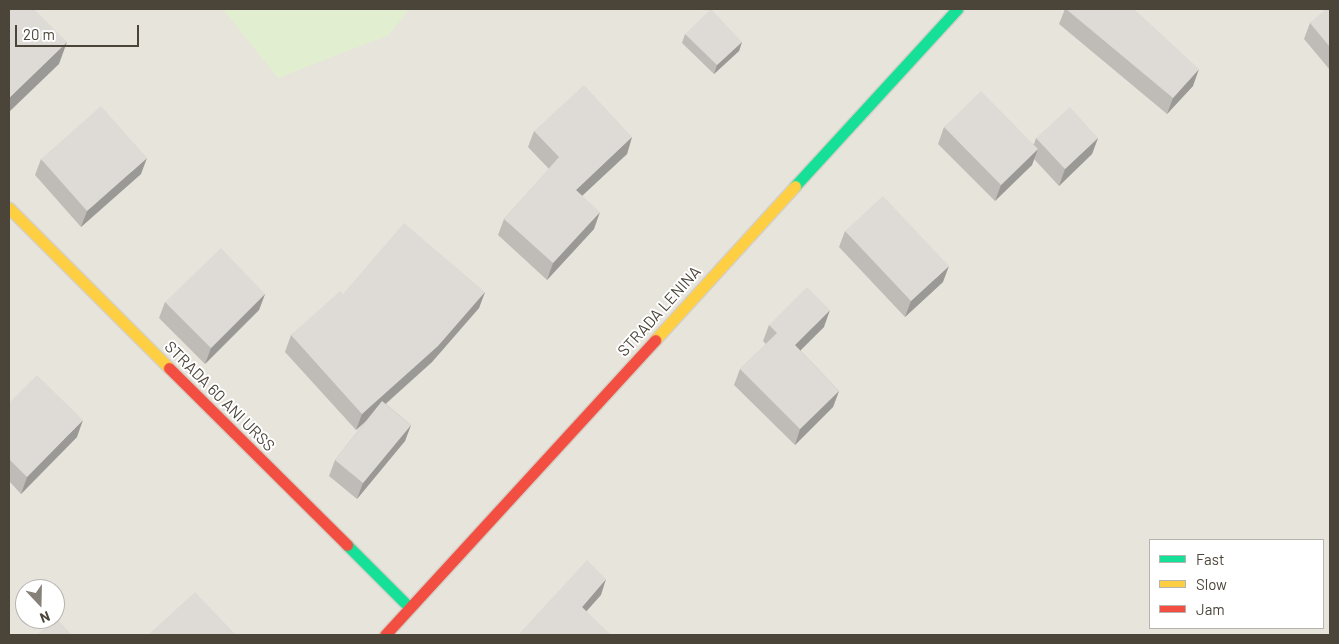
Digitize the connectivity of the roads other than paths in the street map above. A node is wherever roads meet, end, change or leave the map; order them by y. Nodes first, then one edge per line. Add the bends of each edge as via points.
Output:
1 (957, 9) edge
2 (9, 208) edge
3 (409, 608) junction
4 (385, 635) edge

1 - 3 street, STRADA LENINA
2 - 3 street, STRADA 60 ANI URSS
3 - 4 street, STRADA LENINA

